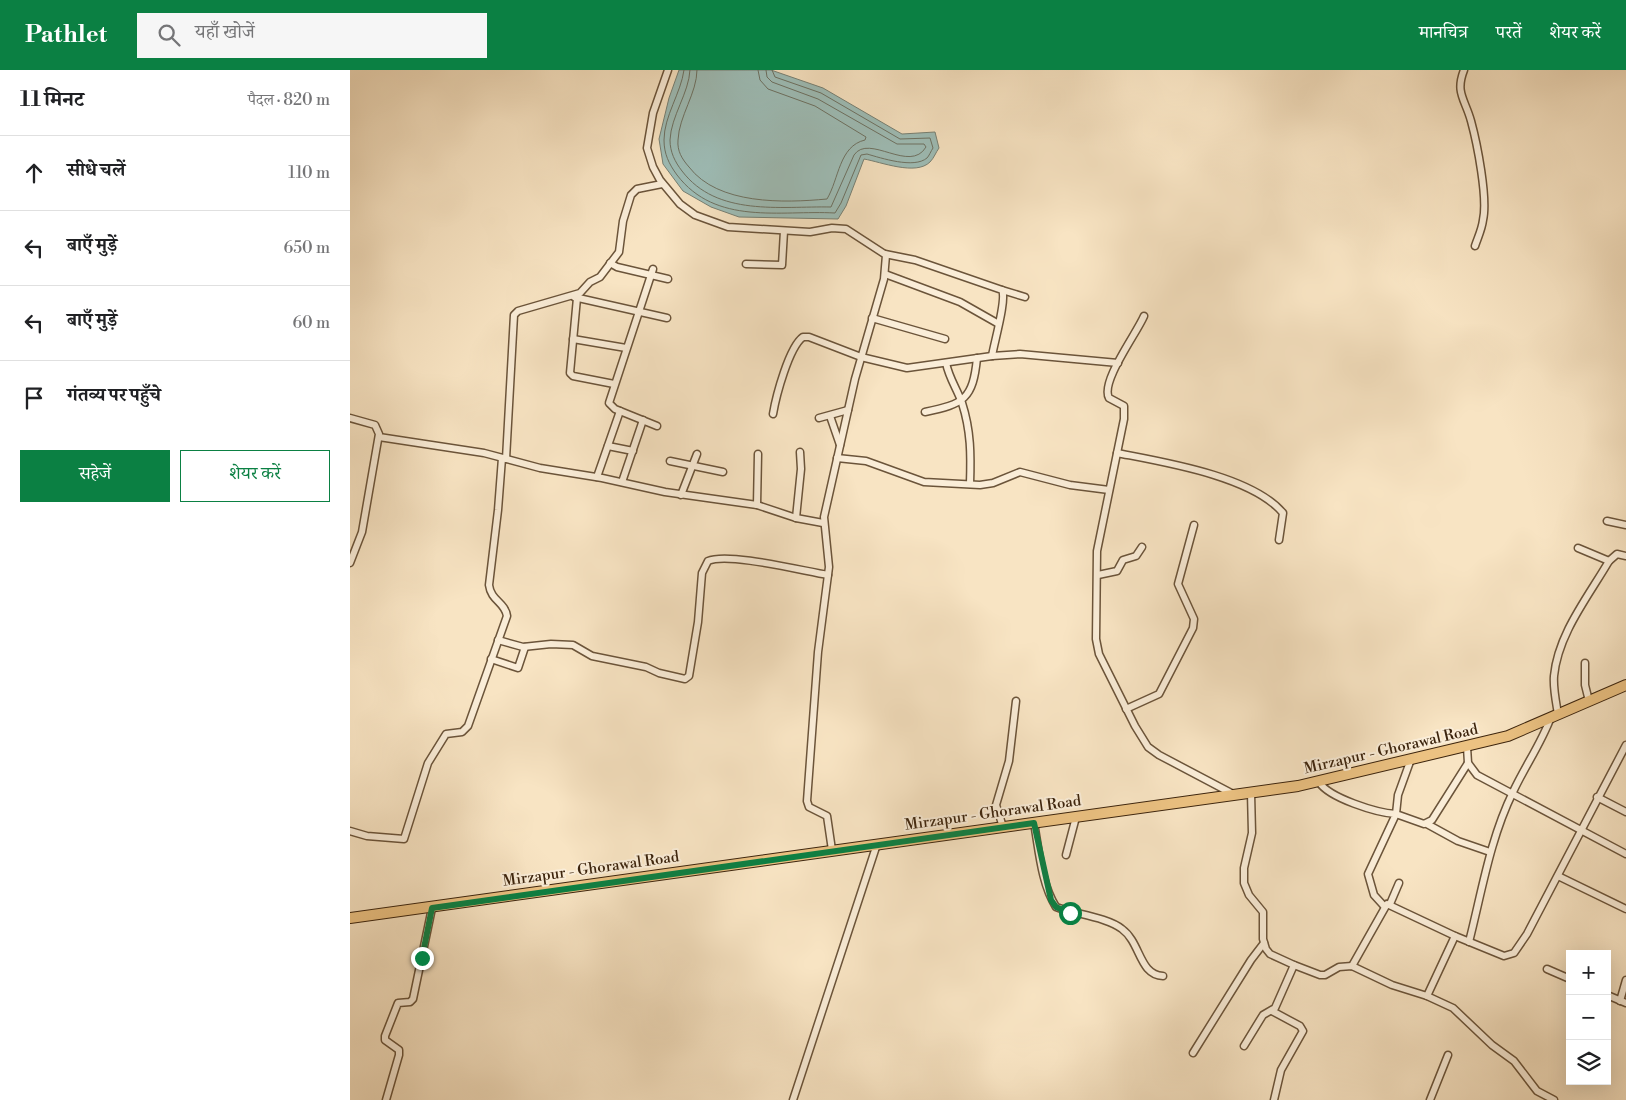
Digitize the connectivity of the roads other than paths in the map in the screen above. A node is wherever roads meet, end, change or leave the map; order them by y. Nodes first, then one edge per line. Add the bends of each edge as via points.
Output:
1 (668, 70) edge
2 (1464, 70) edge
3 (662, 184) junction
4 (784, 231) junction
5 (1476, 246) dead end
6 (885, 254) junction
7 (610, 263) junction
8 (746, 264) dead end
9 (652, 272) junction
10 (885, 274) junction
11 (668, 279) dead end
12 (1002, 290) junction
13 (575, 297) junction
14 (1025, 297) dead end
15 (638, 312) junction
16 (1144, 316) dead end
17 (667, 318) dead end
18 (872, 318) junction
19 (997, 323) junction
20 (573, 339) junction
21 (945, 339) dead end
22 (626, 348) junction
23 (992, 356) junction
24 (861, 357) junction
25 (978, 358) junction
26 (946, 363) junction
27 (1118, 363) junction
28 (614, 384) junction
29 (961, 401) junction
30 (848, 410) junction
31 (620, 411) junction
32 (925, 412) dead end
33 (773, 414) dead end
34 (830, 416) junction
35 (350, 418) edge
36 (819, 418) dead end
37 (643, 420) junction
38 (657, 426) dead end
39 (379, 437) junction
40 (840, 445) junction
41 (608, 446) junction
42 (632, 451) junction
43 (800, 452) dead end
44 (1117, 452) junction
45 (697, 454) dead end
46 (758, 454) dead end
47 (504, 458) junction
48 (837, 458) junction
49 (670, 461) dead end
50 (692, 467) junction
51 (723, 472) dead end
52 (597, 477) junction
53 (622, 482) junction
54 (970, 484) junction
55 (1109, 490) junction
56 (681, 495) junction
57 (757, 506) junction
58 (796, 518) junction
59 (1607, 521) dead end
60 (823, 523) junction
61 (1194, 525) dead end
62 (1626, 526) edge
63 (1279, 540) dead end
64 (1142, 547) dead end
65 (1578, 548) dead end
66 (1626, 556) edge
67 (1608, 561) junction
68 (350, 563) edge
69 (828, 575) junction
70 (1098, 575) junction
71 (498, 640) junction
72 (525, 646) junction
73 (491, 659) junction
74 (1585, 663) dead end
75 (1624, 689) edge
76 (1016, 701) dead end
77 (1589, 701) junction
78 (1126, 709) junction
79 (1554, 716) junction
80 (1626, 745) edge
81 (1467, 747) junction
82 (1411, 759) junction
83 (1468, 763) junction
84 (1319, 782) junction
85 (1251, 792) junction
86 (1513, 792) junction
87 (1233, 794) junction
88 (1597, 797) junction
89 (1626, 812) edge
90 (1396, 814) junction
91 (1076, 817) junction
92 (1034, 823) junction
93 (1427, 824) junction
94 (1003, 827) junction
95 (350, 830) edge
96 (1581, 830) junction
97 (878, 844) junction
98 (832, 850) junction
99 (1490, 852) junction
100 (1626, 854) edge
101 (1066, 855) dead end
102 (1558, 876) junction
103 (1400, 884) dead end
104 (1387, 905) junction
105 (432, 908) junction
106 (1626, 909) edge
107 (350, 918) edge
108 (1455, 936) junction
109 (1469, 942) junction
110 (1264, 943) junction
111 (1294, 966) junction
112 (1352, 966) junction
113 (1547, 969) dead end
114 (1163, 976) dead end
115 (1566, 977) edge
116 (1626, 980) edge
117 (1428, 996) junction
118 (1611, 997) edge
119 (1623, 1002) edge
120 (1272, 1011) junction
121 (1244, 1046) dead end
122 (1193, 1053) dead end
123 (1448, 1055) dead end
124 (386, 1100) edge
125 (793, 1100) edge
126 (1274, 1100) edge
127 (1430, 1100) edge
128 (1554, 1100) edge

1 - 3 street via 653,113 648,148
2 - 5 street via 1459,83 1460,93 1471,120 1480,163 1484,218
3 - 4 street via 680,204 710,221 736,228
3 - 7 street via 637,189 631,195 622,222 619,252
4 - 6 street via 846,229
4 - 8 street via 782,265
6 - 10 street
6 - 12 street via 915,260
7 - 9 street
7 - 13 street via 600,277
9 - 11 street
9 - 15 street
10 - 18 street
10 - 19 street via 960,302
12 - 14 street
12 - 19 street via 1005,299
13 - 15 street
13 - 20 street
13 - 47 street via 514,315
15 - 17 street
15 - 22 street
16 - 27 street
18 - 21 street
18 - 24 street
19 - 23 street
20 - 22 street
20 - 28 street via 570,373
22 - 28 street
23 - 25 street
23 - 27 street via 1043,355
24 - 26 street via 908,368
24 - 30 street
24 - 33 street via 809,337 801,338 784,373
25 - 26 street
25 - 29 street via 972,388
26 - 29 street
27 - 44 street via 1107,394 1124,406
28 - 31 street via 609,403
29 - 32 street via 952,407
29 - 54 street via 971,440
30 - 34 street
30 - 40 street
31 - 37 street
31 - 41 street
34 - 36 street
34 - 40 street
35 - 39 street via 376,427
37 - 38 street
37 - 42 street
39 - 47 street
39 - 68 street via 362,532
40 - 48 street
41 - 42 street
41 - 52 street
42 - 53 street
43 - 58 street
44 - 55 street
44 - 63 street via 1242,485 1283,513
45 - 50 street
46 - 57 street
47 - 52 street via 540,468
47 - 71 street via 488,585 491,596 506,613
48 - 54 street via 866,461 924,482
48 - 60 street
49 - 50 street
50 - 51 street
50 - 56 street
52 - 53 street
53 - 56 street
54 - 55 street via 993,483 1020,472 1070,485
55 - 70 street via 1097,551
56 - 57 street
57 - 58 street
58 - 60 street
59 - 62 street
60 - 69 street
61 - 78 street via 1178,584 1194,619 1193,628 1159,694
64 - 70 street via 1136,556 1123,560 1117,571
65 - 67 street
66 - 67 street via 1617,554
67 - 79 street via 1558,652
69 - 72 street via 738,559 708,561 702,572 698,622 689,676 685,679 592,656 573,645
69 - 98 street via 818,652 807,801 809,806 827,816
70 - 78 street via 1096,639 1099,654
71 - 72 street
71 - 73 street
72 - 73 street via 520,667
73 - 95 street via 468,726 462,732 446,734 434,750 404,839 367,836
74 - 77 street
75 - 77 main road, Mirzapur - Ghorawal Road
76 - 94 street via 1009,761 996,805
77 - 79 main road, Mirzapur - Ghorawal Road
78 - 87 street via 1148,747
79 - 81 main road, Mirzapur - Ghorawal Road via 1508,736
79 - 86 street
80 - 88 street
81 - 82 main road, Mirzapur - Ghorawal Road
81 - 83 street
82 - 84 main road, Mirzapur - Ghorawal Road
82 - 90 street via 1398,795
83 - 86 street via 1478,775
83 - 93 street
84 - 85 main road, Mirzapur - Ghorawal Road
84 - 90 street via 1324,790 1334,795
85 - 87 main road, Mirzapur - Ghorawal Road
85 - 110 street via 1252,833 1244,883 1263,912
86 - 96 street
86 - 99 street
87 - 91 main road, Mirzapur - Ghorawal Road
88 - 89 street
88 - 96 street
90 - 93 street
90 - 104 street via 1368,874 1372,892
91 - 92 main road, Mirzapur - Ghorawal Road
91 - 101 street
92 - 94 main road, Mirzapur - Ghorawal Road
92 - 114 street via 1041,862 1051,900 1056,907 1112,923 1122,929 1135,943 1148,972
93 - 99 street via 1458,841
94 - 97 main road, Mirzapur - Ghorawal Road
96 - 100 street
96 - 102 street
97 - 98 main road, Mirzapur - Ghorawal Road
97 - 125 street
98 - 105 main road, Mirzapur - Ghorawal Road
99 - 109 street
102 - 106 street
102 - 109 street via 1514,953 1504,956
103 - 104 street
104 - 108 street
104 - 112 street
105 - 107 main road, Mirzapur - Ghorawal Road
105 - 124 street via 413,999 398,1003 385,1036 400,1055
108 - 109 street
108 - 117 street
110 - 111 street via 1270,954
110 - 122 street
111 - 112 street via 1325,975 1339,967
111 - 120 street
112 - 117 street via 1392,985
113 - 115 street
116 - 119 street
117 - 128 street via 1453,1008 1514,1061 1537,1091
118 - 119 street
120 - 121 street via 1263,1015
120 - 126 street via 1300,1026 1302,1031 1281,1070
123 - 127 street

